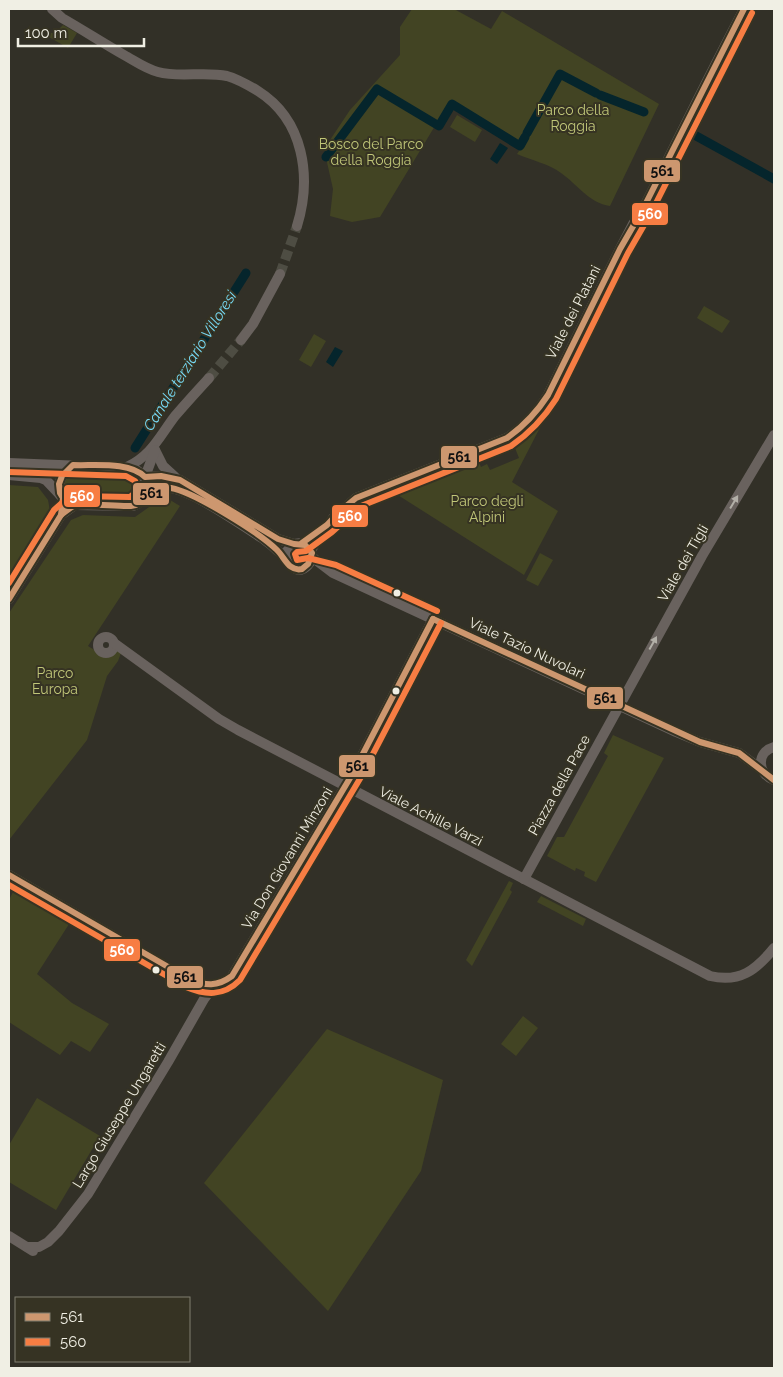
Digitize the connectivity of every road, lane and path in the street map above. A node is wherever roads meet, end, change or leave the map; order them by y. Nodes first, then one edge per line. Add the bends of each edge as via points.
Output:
1 (52, 9) edge
2 (58, 9) edge
3 (744, 9) edge
4 (66, 20) junction
5 (297, 226) tunnel mouth
6 (280, 274) tunnel mouth
7 (241, 340) tunnel mouth
8 (209, 378) tunnel mouth
9 (774, 435) edge
10 (157, 446) junction
11 (9, 463) edge
12 (74, 466) junction
13 (127, 468) junction
14 (9, 475) edge
15 (144, 477) junction
16 (180, 480) junction
17 (61, 497) junction
18 (144, 497) junction
19 (75, 505) junction
20 (61, 515) junction
21 (305, 549) junction
22 (286, 560) junction
23 (306, 567) junction
24 (333, 573) junction
25 (9, 599) edge
26 (433, 619) junction
27 (114, 643) dead end
28 (618, 705) junction
29 (770, 749) edge
30 (739, 753) junction
31 (762, 770) junction
32 (773, 781) edge
33 (345, 786) junction
34 (9, 875) edge
35 (524, 879) junction
36 (774, 948) edge
37 (774, 958) edge
38 (749, 972) junction
39 (214, 989) junction
40 (9, 1236) edge

1 - 4 street
2 - 4 street
3 - 21 street, Viale dei Platani via 548,395 533,417 507,438 356,498
4 - 5 street via 150,70 227,76 247,84 275,104 290,122 302,160 303,203
6 - 7 street
8 - 10 street via 176,415
28 -> 9 street, Viale dei Tigli
10 - 13 street
10 - 15 street
10 - 16 street via 162,466
11 - 12 street, Viale Tazio Nuvolari
12 - 13 street, Viale Tazio Nuvolari
12 - 17 street via 61,476
13 - 15 street, Viale Tazio Nuvolari via 139,471
14 - 17 street via 41,478
15 - 16 street, Viale Tazio Nuvolari
15 - 18 street
16 - 21 street, Viale Tazio Nuvolari via 278,539
17 - 19 street
17 - 20 street
18 - 19 street via 137,505 125,507
18 - 22 street via 160,488 182,490 274,546
19 - 20 street
20 - 25 street
21 - 22 street via 286,552
21 - 23 street
21 - 24 street, Viale Tazio Nuvolari
22 - 23 street, Viale Tazio Nuvolari via 294,568
23 - 24 street, Viale Tazio Nuvolari
24 - 26 street, Viale Tazio Nuvolari
26 - 28 street, Viale Tazio Nuvolari
26 - 33 street, Via Don Giovanni Minzoni
27 - 33 street, Viale Achille Varzi via 228,724
28 - 30 street, Viale Tazio Nuvolari via 700,742
28 - 35 street, Piazza della Pace
29 - 30 street, Viale Tazio Nuvolari
29 - 31 street via 761,760
30 - 31 street, Viale Tazio Nuvolari
31 - 32 street, Viale Tazio Nuvolari
33 - 35 street, Viale Achille Varzi
33 - 39 street, Via Don Giovanni Minzoni via 232,976
34 - 39 street via 189,979
35 - 38 street, Viale Achille Varzi via 710,976 732,979
36 - 38 street, Viale Achille Varzi
37 - 38 street, Viale Achille Varzi
39 - 40 street, Largo Giuseppe Ungaretti via 88,1194 55,1239 42,1249 33,1251

